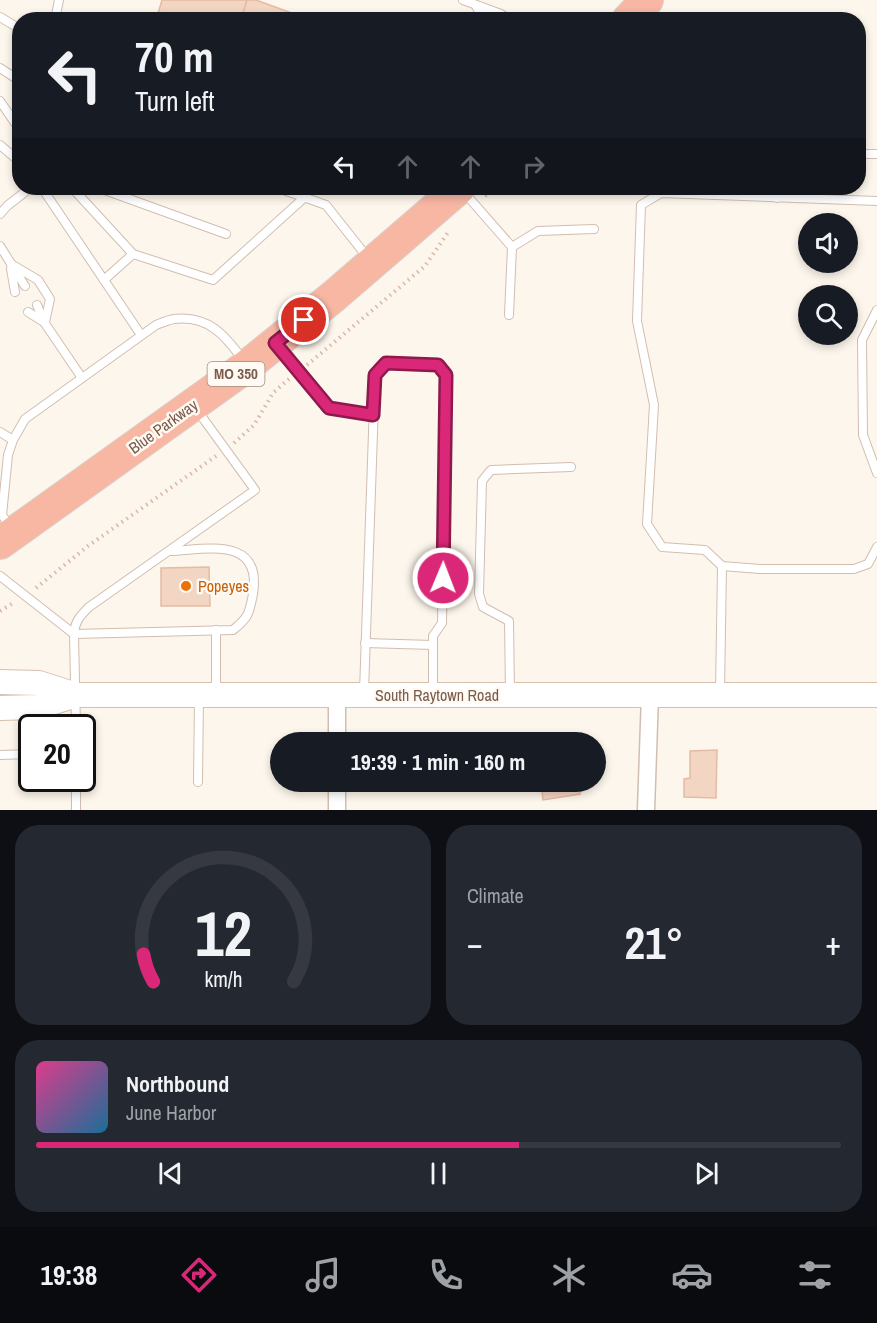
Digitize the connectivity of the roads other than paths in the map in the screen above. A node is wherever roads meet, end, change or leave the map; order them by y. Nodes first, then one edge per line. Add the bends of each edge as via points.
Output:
1 (463, 0) edge
2 (647, 0) edge
3 (476, 6) junction
4 (479, 12) edge
5 (495, 12) edge
6 (636, 12) edge
7 (0, 101) edge
8 (12, 119) edge
9 (0, 145) edge
10 (12, 155) edge
11 (21, 195) edge
12 (47, 195) edge
13 (79, 195) edge
14 (118, 195) edge
15 (299, 195) edge
16 (451, 195) edge
17 (465, 195) edge
18 (658, 195) edge
19 (707, 195) edge
20 (305, 197) junction
21 (777, 198) joint
22 (877, 201) edge
23 (0, 214) edge
24 (594, 229) dead end
25 (226, 234) dead end
26 (0, 246) edge
27 (512, 247) junction
28 (134, 254) junction
29 (372, 263) junction
30 (10, 264) junction
31 (104, 280) junction
32 (25, 286) dead end
33 (15, 292) dead end
34 (37, 305) dead end
35 (877, 310) edge
36 (28, 312) dead end
37 (509, 315) dead end
38 (44, 322) junction
39 (141, 335) junction
40 (275, 343) junction
41 (247, 366) junction
42 (82, 378) junction
43 (194, 404) junction
44 (373, 415) junction
45 (0, 432) edge
46 (13, 440) junction
47 (571, 467) dead end
48 (877, 472) edge
49 (7, 538) edge
50 (877, 547) edge
51 (171, 551) junction
52 (722, 566) junction
53 (0, 576) edge
54 (216, 630) junction
55 (74, 634) junction
56 (365, 643) junction
57 (433, 645) junction
58 (0, 682) edge
59 (76, 695) junction
60 (207, 695) junction
61 (337, 695) junction
62 (364, 695) junction
63 (433, 695) junction
64 (510, 695) junction
65 (650, 695) junction
66 (720, 695) junction
67 (877, 695) edge
68 (0, 708) edge
69 (76, 714) edge
70 (337, 732) edge
71 (18, 754) edge
72 (0, 755) edge
73 (198, 782) dead end
74 (76, 792) edge
75 (337, 792) edge
76 (76, 810) edge
77 (337, 810) edge
78 (646, 810) edge

1 - 3 lane
2 - 6 highway
3 - 4 lane
3 - 5 lane
7 - 8 lane
9 - 10 lane
11 - 23 lane
12 - 31 lane
13 - 28 lane
14 - 25 lane
15 - 20 lane
16 - 29 highway, Blue Parkway / MO 350
17 - 27 lane
18 - 52 lane via 640,205 637,321 654,405 647,524 662,548 705,550
19 - 21 lane
20 - 28 lane via 213,280
20 - 29 lane via 326,205
21 - 22 lane
24 - 27 lane via 538,231
26 - 30 lane
27 - 37 lane
28 - 31 lane
29 - 40 highway, Blue Parkway / MO 350
30 - 32 lane
30 - 33 lane
30 - 38 lane via 38,279 50,299
31 - 39 lane
34 - 38 lane
35 - 48 lane via 862,340 863,435
36 - 38 lane
38 - 42 lane
39 - 41 lane via 173,319 200,321 229,341
39 - 42 lane
40 - 41 highway, Blue Parkway / MO 350
40 - 44 lane via 329,408
41 - 43 highway, Blue Parkway / MO 350
42 - 46 lane via 25,419
43 - 49 highway, Blue Parkway / MO 350
43 - 51 lane via 255,490
44 - 56 lane
44 - 57 lane via 375,375 386,363 438,365 446,375 442,624 433,636
45 - 46 lane
46 - 49 lane via 2,515
47 - 64 lane via 491,470 482,481 479,594 483,607 509,621
50 - 52 lane via 868,564 854,569
51 - 54 lane via 232,550 251,564 254,584 246,620 233,630
51 - 55 lane via 89,608 80,616
52 - 66 lane
53 - 55 lane
54 - 55 lane
54 - 60 lane
55 - 59 lane
56 - 57 lane
56 - 62 lane
57 - 63 lane
58 - 59 main road via 39,682
59 - 60 main road, South Raytown Road
59 - 68 main road, South Raytown Road via 38,707
59 - 69 lane
60 - 61 main road, South Raytown Road
60 - 73 lane
61 - 62 main road, South Raytown Road
61 - 70 street
62 - 63 main road, South Raytown Road
63 - 64 main road, South Raytown Road
64 - 65 main road, South Raytown Road
65 - 66 main road, South Raytown Road
65 - 78 street
66 - 67 main road, South Raytown Road
71 - 72 lane
74 - 76 lane
75 - 77 street

